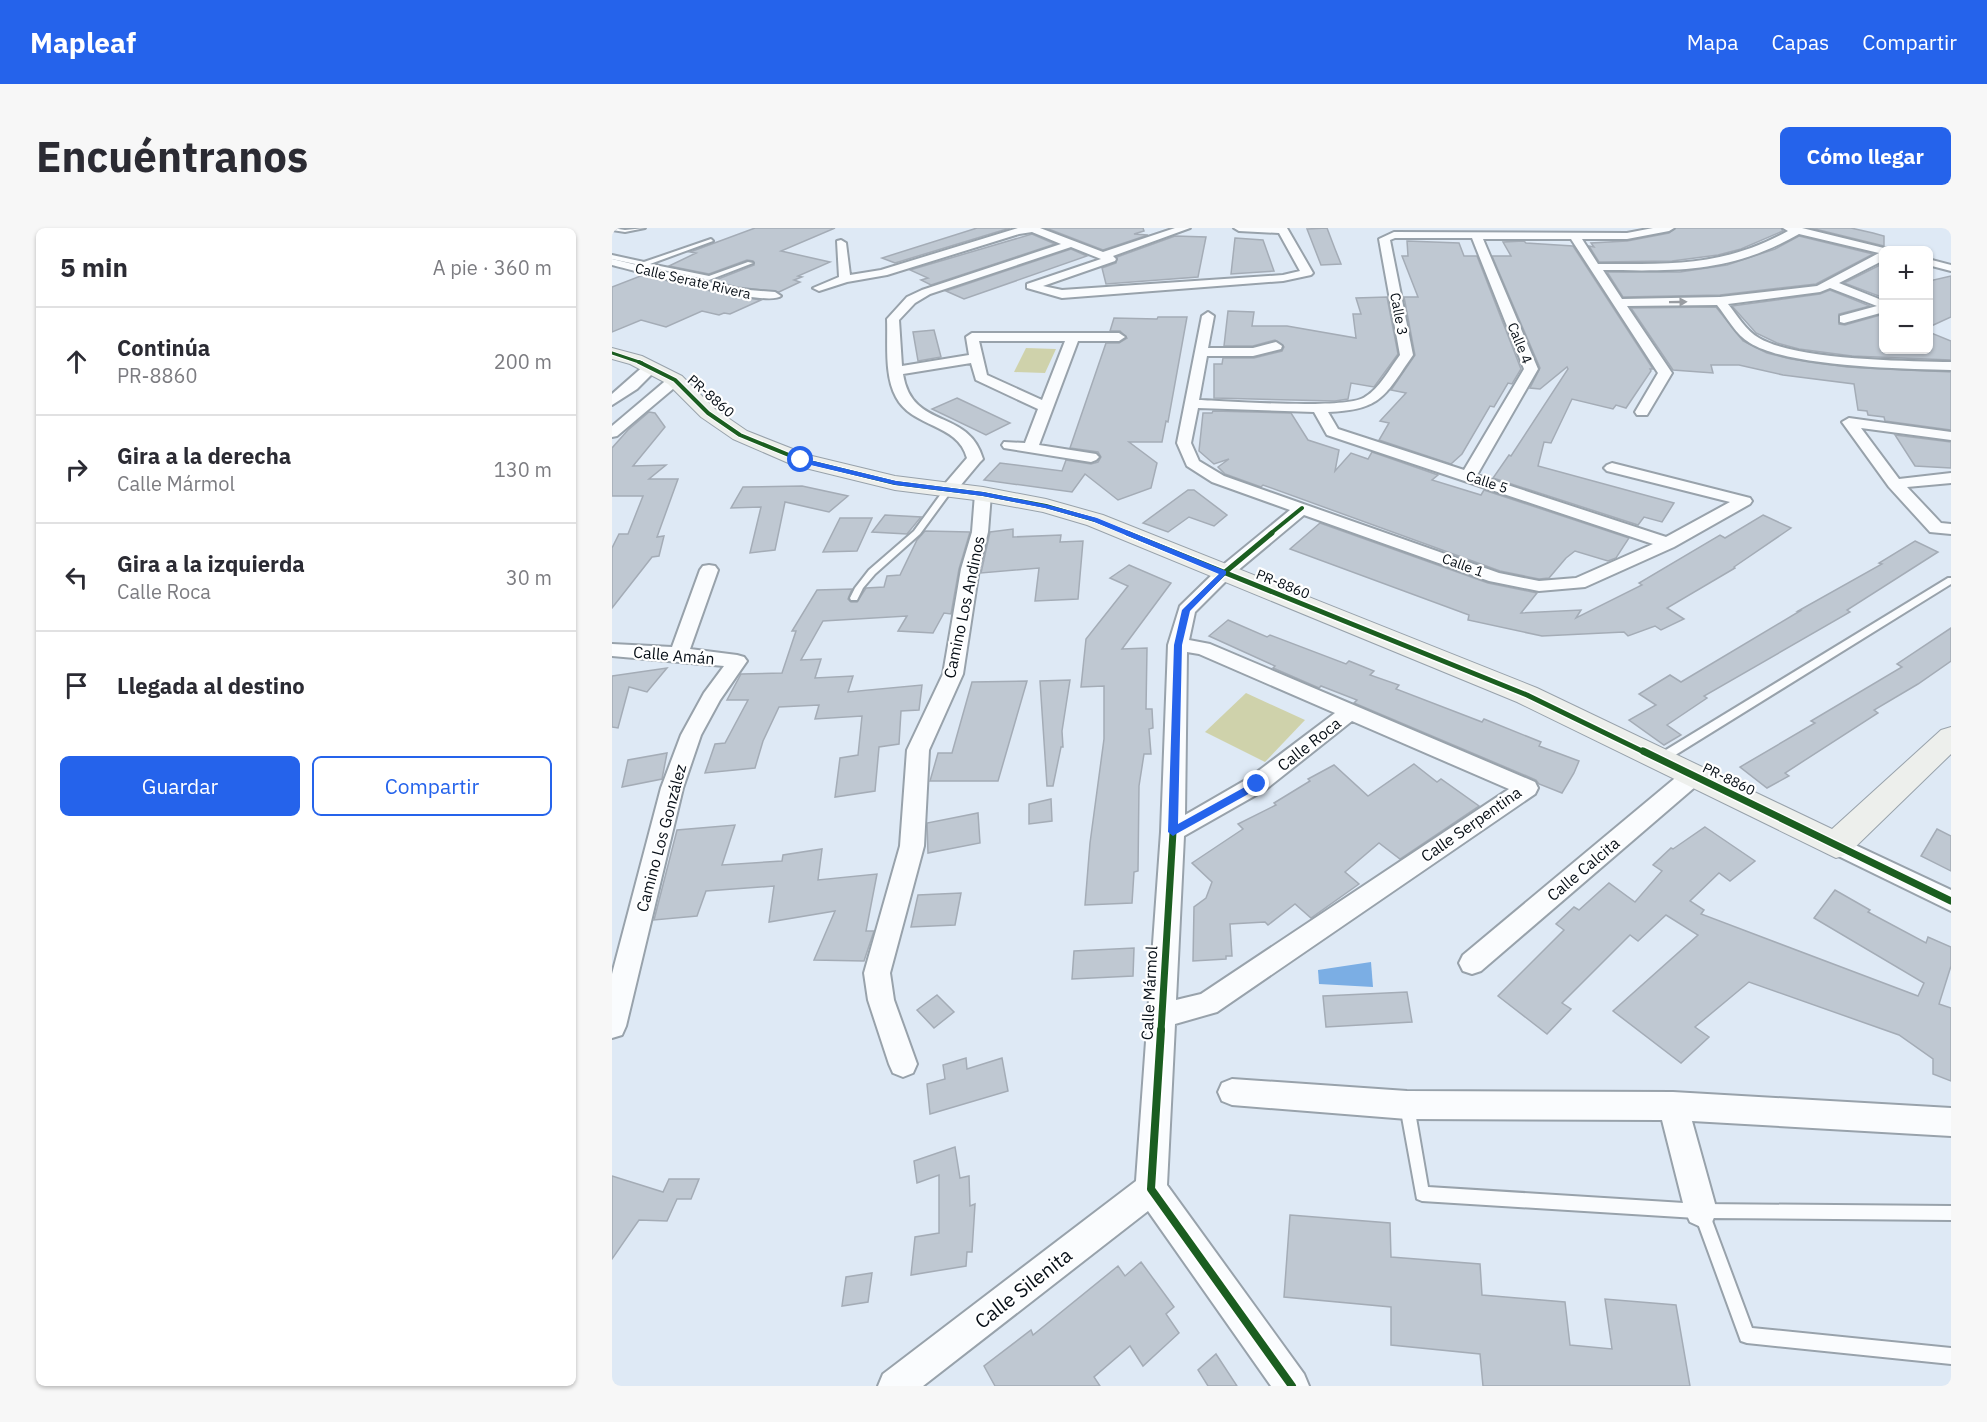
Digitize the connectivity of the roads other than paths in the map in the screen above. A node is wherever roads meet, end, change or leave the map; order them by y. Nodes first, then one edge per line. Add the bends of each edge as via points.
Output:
1 (643, 228) edge
2 (1034, 228) edge
3 (1185, 228) edge
4 (1239, 228) edge
5 (1669, 228) edge
6 (612, 229) edge
7 (1793, 229) edge
8 (1572, 232) edge
9 (1476, 235) junction
10 (711, 240) dead end
11 (841, 243) dead end
12 (1071, 244) junction
13 (1879, 254) edge
14 (1103, 256) junction
15 (612, 257) edge
16 (1879, 257) edge
17 (612, 262) edge
18 (1933, 263) edge
19 (645, 264) junction
20 (750, 264) dead end
21 (1597, 267) junction
22 (1951, 268) edge
23 (845, 279) junction
24 (1830, 284) junction
25 (819, 288) dead end
26 (775, 296) dead end
27 (1720, 301) junction
28 (1619, 303) junction
29 (1879, 304) edge
30 (1879, 308) edge
31 (1208, 316) dead end
32 (1844, 319) dead end
33 (1073, 337) junction
34 (1119, 337) dead end
35 (1276, 346) dead end
36 (1202, 351) junction
37 (612, 353) edge
38 (976, 358) junction
39 (1951, 366) edge
40 (651, 367) junction
41 (897, 370) junction
42 (675, 380) junction
43 (612, 401) edge
44 (1191, 404) junction
45 (1046, 407) junction
46 (1319, 407) junction
47 (1642, 412) dead end
48 (612, 433) edge
49 (1951, 436) edge
50 (1009, 445) dead end
51 (1030, 448) junction
52 (1091, 457) dead end
53 (1612, 468) dead end
54 (1468, 477) junction
55 (1951, 478) edge
56 (1895, 484) junction
57 (949, 489) junction
58 (983, 494) junction
59 (1302, 508) junction
60 (1951, 529) edge
61 (1668, 543) junction
62 (709, 570) dead end
63 (1224, 573) junction
64 (1951, 580) edge
65 (854, 598) dead end
66 (1178, 645) junction
67 (612, 650) edge
68 (679, 654) junction
69 (736, 661) joint
70 (1351, 711) junction
71 (1950, 740) edge
72 (1659, 759) junction
73 (1694, 775) junction
74 (1173, 832) junction
75 (1836, 845) junction
76 (1951, 901) edge
77 (1472, 963) dead end
78 (1161, 1016) junction
79 (612, 1026) edge
80 (903, 1064) dead end
81 (1232, 1092) dead end
82 (1407, 1105) junction
83 (1674, 1106) junction
84 (1951, 1122) edge
85 (1151, 1189) junction
86 (1701, 1211) junction
87 (1951, 1213) edge
88 (1951, 1356) edge
89 (895, 1386) edge
90 (1292, 1386) edge

1 - 6 lane
2 - 12 street
2 - 23 street via 883,273
3 - 14 street
4 - 14 street via 1284,230 1307,273 1062,294 1031,286 1111,259
5 - 8 street via 1627,236
7 - 13 street
7 - 21 street via 1774,244 1714,262
8 - 9 street
8 - 21 street
9 - 46 street, Calle 3 via 1394,235 1384,239 1407,355 1370,401 1359,406
9 - 54 street, Calle 4 via 1531,369
10 - 19 lane
11 - 23 street
12 - 14 street
12 - 41 street via 958,280 911,300 893,319
15 - 19 lane
16 - 24 street
17 - 26 street, Calle Serate Rivera via 747,294
18 - 22 street
19 - 20 lane via 709,278
21 - 28 street
23 - 25 street
24 - 27 street
24 - 29 street
28 -> 27 street
27 - 39 street via 1753,340 1777,351
28 - 47 street via 1665,373
30 - 32 street
31 - 36 street, Calle 1
33 - 34 street
33 - 38 street via 972,337
33 - 45 street
35 - 36 street via 1253,352
36 - 44 street, Calle 1
37 - 40 street, PR-8860 / PR-8860
38 - 41 street
38 - 45 street via 981,376
40 - 42 street, PR-8860 / PR-8860
40 - 43 street
41 - 57 street via 902,397 911,408 962,434 974,447 975,459
42 - 48 street
42 - 57 street, PR-8860 / PR-8860 via 708,413 740,435 801,460 896,483
44 - 46 street, Calle 3
44 - 59 street, Calle 1 via 1184,443 1192,463 1218,479
45 - 51 street
46 - 54 street, Calle 5 via 1332,432
49 - 56 street via 1849,422
50 - 51 street
51 - 52 street
53 - 61 street, Calle 1 via 1744,501
54 - 61 street, Calle 5
55 - 56 street
56 - 60 street via 1936,528
57 - 58 street, PR-8860 / PR-8860
57 - 65 lane via 914,537 870,572
58 - 63 street, PR-8860 / PR-8860 via 1095,520
58 - 80 street, Camino Los Andinos via 980,532 953,674 918,750 912,846 876,973
59 - 61 street, Calle 1 via 1495,577 1539,586 1579,584
59 - 63 street, Calle Mármol
62 - 68 street
63 - 66 street, Calle Mármol via 1186,610
63 - 72 street, PR-8860 / PR-8860 via 1527,695
64 - 72 lane
66 - 70 street, Calle Serpentina via 1203,648
66 - 74 street, Calle Mármol
67 - 68 street, Calle Amán
68 - 69 street, Calle Amán
69 - 79 street, Camino Los González via 691,735 672,788
70 - 74 street, Calle Roca via 1257,784
70 - 78 street, Calle Serpentina via 1527,789 1208,1004
71 - 75 street
72 - 73 street, PR-8860 / PR-8860
73 - 75 street, PR-8860 / PR-8860
73 - 77 street, Calle Calcita
74 - 78 street, Calle Mármol
75 - 76 street
78 - 85 street, Calle Mármol
81 - 82 street
82 - 83 street
82 - 86 lane via 1422,1194
83 - 84 street
83 - 86 street
85 - 89 street, Calle Silenita
85 - 90 street
86 - 87 lane
86 - 88 lane via 1747,1335

